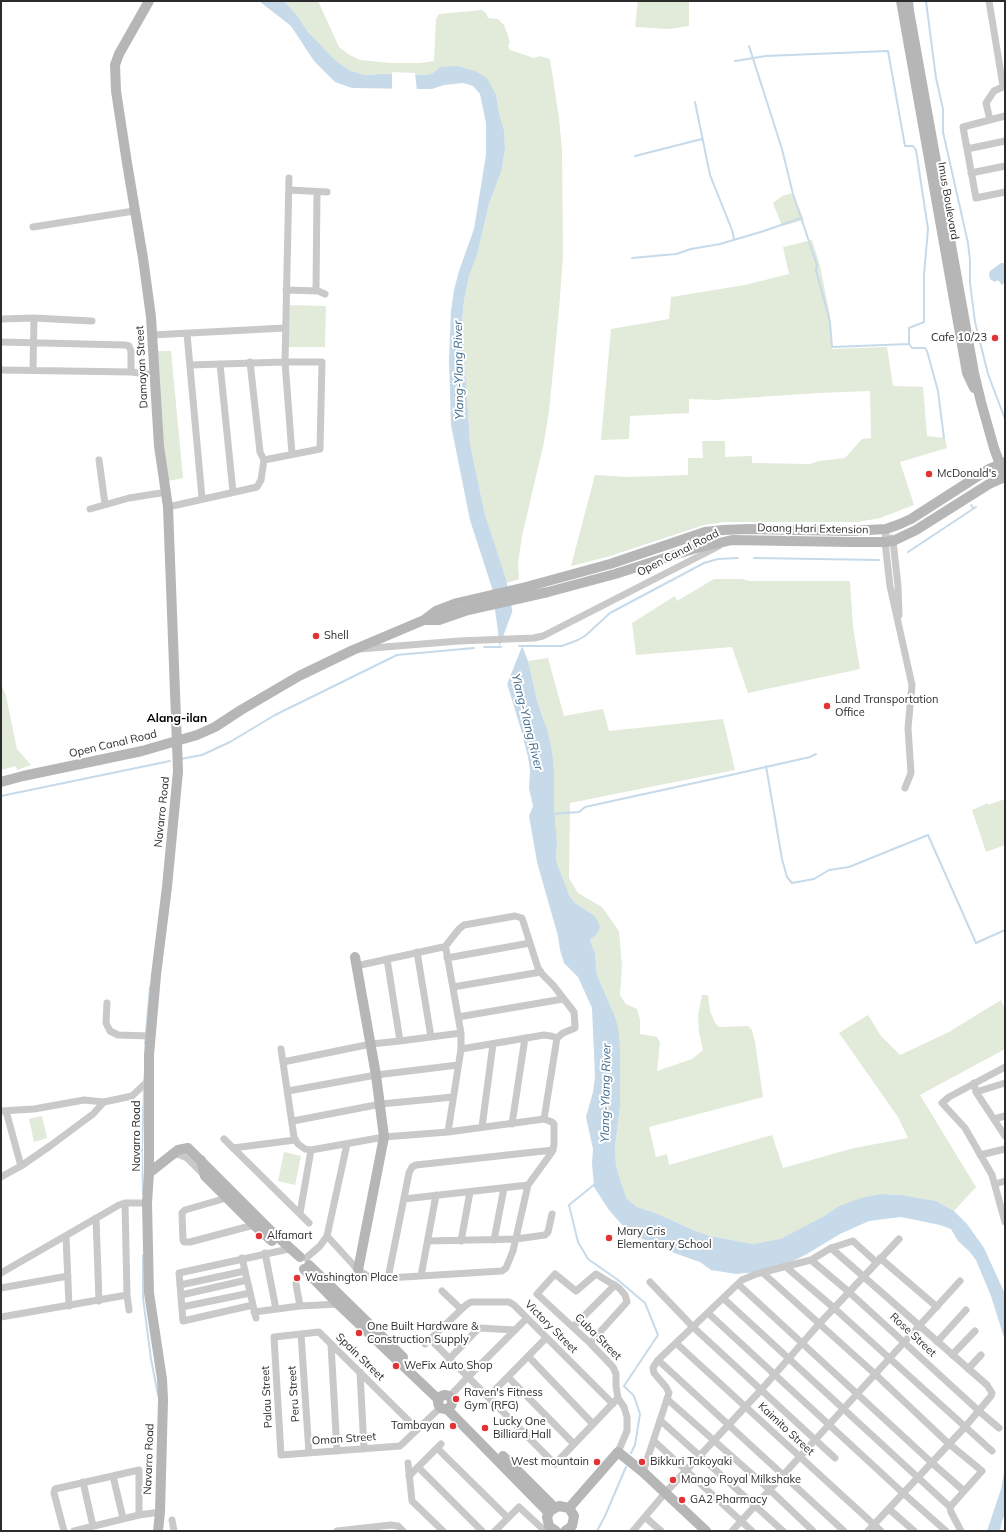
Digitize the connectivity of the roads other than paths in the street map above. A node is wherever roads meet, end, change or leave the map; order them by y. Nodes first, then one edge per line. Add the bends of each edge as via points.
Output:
1 (149, 1) edge
2 (901, 1) edge
3 (908, 1) edge
4 (989, 1) edge
5 (1004, 86) edge
6 (1005, 116) edge
7 (990, 120) junction
8 (1005, 141) edge
9 (967, 148) junction
10 (1005, 166) edge
11 (971, 173) junction
12 (289, 178) dead end
13 (289, 190) junction
14 (317, 192) junction
15 (327, 192) dead end
16 (1005, 192) edge
17 (134, 211) junction
18 (33, 227) dead end
19 (286, 290) junction
20 (316, 290) junction
21 (325, 294) dead end
22 (34, 318) junction
23 (1, 319) edge
24 (92, 321) dead end
25 (285, 328) junction
26 (187, 334) junction
27 (152, 335) junction
28 (1, 342) edge
29 (34, 343) junction
30 (250, 362) junction
31 (285, 362) junction
32 (220, 364) junction
33 (190, 365) junction
34 (1, 370) edge
35 (33, 370) junction
36 (131, 372) junction
37 (154, 375) junction
38 (981, 402) junction
39 (292, 454) junction
40 (99, 460) dead end
41 (264, 460) junction
42 (1003, 463) edge
43 (1005, 477) edge
44 (167, 492) junction
45 (233, 492) junction
46 (202, 498) junction
47 (105, 504) junction
48 (168, 507) junction
49 (90, 509) dead end
50 (886, 529) junction
51 (732, 540) junction
52 (889, 541) junction
53 (527, 592) junction
54 (424, 620) junction
55 (353, 650) junction
56 (177, 742) junction
57 (1, 782) edge
58 (905, 788) dead end
59 (530, 943) junction
60 (444, 948) junction
61 (416, 952) junction
62 (447, 958) junction
63 (387, 959) junction
64 (356, 961) joint
65 (541, 972) junction
66 (453, 987) junction
67 (564, 999) junction
68 (107, 1003) dead end
69 (458, 1017) junction
70 (461, 1032) junction
71 (146, 1036) junction
72 (431, 1037) junction
73 (525, 1038) junction
74 (557, 1038) junction
75 (400, 1041) junction
76 (371, 1044) junction
77 (493, 1044) junction
78 (281, 1049) dead end
79 (461, 1049) junction
80 (283, 1062) junction
81 (458, 1065) junction
82 (1005, 1067) edge
83 (376, 1075) junction
84 (145, 1083) junction
85 (974, 1083) junction
86 (1005, 1083) edge
87 (288, 1092) junction
88 (976, 1092) junction
89 (453, 1097) junction
90 (104, 1102) junction
91 (381, 1104) junction
92 (4, 1111) edge
93 (1005, 1116) edge
94 (544, 1119) junction
95 (994, 1119) junction
96 (293, 1121) junction
97 (512, 1124) junction
98 (482, 1128) junction
99 (448, 1132) junction
100 (1005, 1136) edge
101 (384, 1137) junction
102 (224, 1139) dead end
103 (295, 1140) junction
104 (347, 1144) junction
105 (233, 1148) junction
106 (1005, 1149) edge
107 (311, 1150) junction
108 (553, 1150) junction
109 (980, 1155) junction
110 (168, 1157) junction
111 (200, 1159) junction
112 (21, 1166) junction
113 (149, 1173) junction
114 (205, 1176) junction
115 (1, 1177) edge
116 (1005, 1181) edge
117 (995, 1184) junction
118 (528, 1185) junction
119 (504, 1188) junction
120 (470, 1192) junction
121 (436, 1195) junction
122 (230, 1197) junction
123 (404, 1199) junction
124 (125, 1203) junction
125 (144, 1203) junction
126 (300, 1213) junction
127 (552, 1214) dead end
128 (1004, 1214) edge
129 (96, 1218) junction
130 (1005, 1222) edge
131 (309, 1223) dead end
132 (254, 1226) junction
133 (267, 1232) junction
134 (66, 1236) junction
135 (327, 1236) junction
136 (516, 1239) junction
137 (899, 1239) dead end
138 (494, 1240) junction
139 (428, 1241) junction
140 (461, 1241) junction
141 (831, 1248) junction
142 (286, 1249) junction
143 (265, 1253) junction
144 (242, 1258) junction
145 (811, 1260) junction
146 (878, 1260) junction
147 (303, 1262) junction
148 (785, 1266) junction
149 (358, 1270) junction
150 (245, 1271) junction
151 (762, 1272) junction
152 (1, 1273) edge
153 (68, 1276) junction
154 (421, 1276) junction
155 (864, 1277) junction
156 (388, 1278) junction
157 (247, 1280) junction
158 (960, 1281) dead end
159 (650, 1282) dead end
160 (180, 1284) junction
161 (296, 1284) dead end
162 (738, 1284) junction
163 (615, 1285) junction
164 (1, 1288) edge
165 (442, 1291) dead end
166 (250, 1292) junction
167 (849, 1292) junction
168 (181, 1295) junction
169 (127, 1296) junction
170 (723, 1298) junction
171 (99, 1301) junction
172 (338, 1304) junction
173 (349, 1304) junction
174 (70, 1306) junction
175 (300, 1306) junction
176 (182, 1307) junction
177 (937, 1307) junction
178 (834, 1308) junction
179 (276, 1309) junction
180 (461, 1309) junction
181 (129, 1310) dead end
182 (966, 1310) dead end
183 (254, 1311) junction
184 (708, 1313) junction
185 (1, 1317) edge
186 (527, 1318) junction
187 (819, 1324) junction
188 (919, 1326) junction
189 (573, 1327) junction
190 (693, 1327) junction
191 (515, 1330) junction
192 (975, 1331) dead end
193 (301, 1334) junction
194 (274, 1337) joint
195 (546, 1338) junction
196 (938, 1342) junction
197 (590, 1343) junction
198 (676, 1343) junction
199 (803, 1343) junction
200 (905, 1343) junction
201 (331, 1344) junction
202 (952, 1355) junction
203 (982, 1355) dead end
204 (528, 1356) junction
205 (890, 1358) junction
206 (449, 1359) junction
207 (788, 1359) junction
208 (658, 1360) junction
209 (968, 1369) junction
210 (360, 1372) junction
211 (776, 1374) junction
212 (875, 1374) junction
213 (468, 1377) junction
214 (508, 1377) junction
215 (761, 1390) junction
216 (857, 1394) junction
217 (488, 1397) junction
218 (668, 1399) junction
219 (616, 1401) junction
220 (445, 1402) junction
221 (746, 1406) junction
222 (844, 1409) junction
223 (979, 1411) junction
224 (660, 1420) junction
225 (594, 1424) junction
226 (830, 1424) junction
227 (729, 1425) junction
228 (965, 1427) junction
229 (999, 1428) dead end
230 (417, 1429) junction
231 (714, 1440) junction
232 (815, 1440) junction
233 (654, 1441) junction
234 (948, 1443) junction
235 (574, 1444) junction
236 (364, 1449) junction
237 (337, 1451) junction
238 (992, 1451) dead end
239 (618, 1452) junction
240 (309, 1453) junction
241 (280, 1455) joint
242 (700, 1455) junction
243 (800, 1457) junction
244 (835, 1458) dead end
245 (931, 1462) junction
246 (408, 1464) dead end
247 (418, 1467) junction
248 (686, 1471) junction
249 (643, 1472) junction
250 (784, 1475) junction
251 (113, 1476) junction
252 (409, 1476) junction
253 (917, 1477) junction
254 (82, 1482) junction
255 (770, 1490) junction
256 (964, 1491) junction
257 (665, 1493) junction
258 (903, 1493) junction
259 (756, 1505) junction
260 (950, 1507) junction
261 (569, 1508) junction
262 (889, 1509) junction
263 (552, 1510) junction
264 (160, 1512) junction
265 (139, 1514) junction
266 (645, 1517) junction
267 (123, 1518) junction
268 (508, 1518) junction
269 (172, 1520) dead end
270 (741, 1521) junction
271 (874, 1525) junction
272 (93, 1526) junction
273 (570, 1529) edge
274 (362, 1530) edge
275 (549, 1530) edge
276 (64, 1531) edge
277 (74, 1531) edge
278 (158, 1531) edge
279 (174, 1531) edge
280 (337, 1531) edge
281 (403, 1531) edge
282 (443, 1531) edge
283 (482, 1531) edge
284 (495, 1531) edge
285 (633, 1531) edge
286 (661, 1531) edge
287 (706, 1531) edge
288 (732, 1531) edge
289 (752, 1531) edge
290 (783, 1531) edge
291 (813, 1531) edge
292 (844, 1531) edge
293 (868, 1531) edge
294 (881, 1531) edge
295 (914, 1531) edge
296 (946, 1531) edge
297 (961, 1531) edge

1 - 17 street, Damayan Street via 115,65 116,91
2 - 38 street, Imus Boulevard via 967,374
3 - 38 street, Imus Boulevard
4 - 5 street
5 - 7 street via 994,91 986,103
6 - 7 street
7 - 9 street via 963,127
8 - 9 street
9 - 11 street
10 - 11 street
11 - 16 street via 976,198
12 - 13 street
13 - 14 street
13 - 19 street
14 - 15 street
14 - 20 street
17 - 18 street
17 - 27 street, Damayan Street via 143,258
19 - 20 street
19 - 25 street
20 - 21 street
22 - 23 street
22 - 24 street
22 - 29 street
25 - 26 street
25 - 31 street
26 - 27 street
26 - 33 street
27 - 37 street, Damayan Street
28 - 29 street
29 - 35 street
29 - 36 street via 129,346 132,356
30 - 31 street
30 - 32 street
30 - 41 street via 260,452
31 - 39 street
31 - 39 street via 322,362 320,449
32 - 33 street
32 - 45 street
33 - 46 street
34 - 35 street
35 - 36 street
36 - 37 street
37 - 44 street, Damayan Street via 159,446
38 - 42 street, Imus Boulevard via 994,448
39 - 41 street
40 - 47 street
41 - 45 street via 261,480 257,487
42 - 43 street, Imus Boulevard
42 - 50 street via 967,482 911,519
43 - 52 street via 989,484 916,530
44 - 47 street
44 - 48 street, Damayan Street
45 - 46 street
46 - 48 street
47 - 49 street
48 - 56 street, Damayan Street
50 - 52 street
50 - 53 street, Open Canal Road via 748,529 706,532
51 - 52 street, Daang Hari Extension
51 - 53 street, Open Canal Road via 693,548 615,574
51 - 55 street, Open Canal Road via 544,636
52 - 58 street via 898,586 900,635 912,685 908,728 911,773
53 - 54 street, Open Canal Road via 439,620
53 - 54 street, Open Canal Road via 482,596 436,611
54 - 55 street, Open Canal Road
55 - 56 street, Open Canal Road via 298,676 207,731
56 - 57 street, Open Canal Road
56 - 71 street, Navarro Road via 177,785
59 - 60 street via 522,918 515,916 464,925
59 - 62 street
59 - 65 street
60 - 61 street
60 - 62 street
61 - 63 street
61 - 72 street
62 - 66 street
63 - 64 street
63 - 75 street
64 - 76 street
65 - 66 street
65 - 67 street
66 - 69 street
67 - 69 street
67 - 74 street via 574,1012 575,1028
68 - 71 street via 106,1023 110,1031 118,1035
69 - 70 street
70 - 72 street
70 - 79 street
71 - 84 street, Navarro Road
72 - 75 street
73 - 74 street via 544,1035
73 - 77 street
73 - 97 street
74 - 94 street
75 - 76 street
76 - 80 street
76 - 83 street
77 - 79 street
77 - 98 street
78 - 80 street
79 - 81 street
80 - 87 street
81 - 83 street
81 - 89 street
82 - 85 street
83 - 87 street
83 - 91 street
84 - 90 street via 132,1096
84 - 113 street, Navarro Road
85 - 88 street
85 - 109 street via 942,1103 965,1128
86 - 88 street
87 - 96 street
88 - 95 street
89 - 91 street
89 - 99 street
90 - 92 street via 84,1100 34,1109
90 - 112 street via 93,1114
91 - 96 street
91 - 101 street
92 - 112 street
93 - 95 street
94 - 97 street
94 - 108 street via 554,1124
95 - 100 street
96 - 103 street
97 - 98 street
98 - 99 street
99 - 101 street
101 - 104 street
101 - 149 street
102 - 105 street
103 - 105 street
103 - 107 street via 301,1147
104 - 107 street
104 - 135 street
105 - 126 street
106 - 109 street
107 - 126 street
108 - 118 street
108 - 123 street via 416,1165 410,1169
109 - 117 street
110 - 111 street via 178,1150 188,1148
110 - 113 street
110 - 114 street via 178,1154 187,1158
111 - 114 street
111 - 122 street
112 - 115 street
113 - 125 street, Navarro Road
114 - 122 street
116 - 117 street
117 - 128 street
118 - 119 street
118 - 136 street
119 - 120 street
119 - 138 street
120 - 121 street
120 - 140 street
121 - 123 street
121 - 139 street
122 - 132 street
122 - 132 street via 185,1210 182,1213 184,1242
122 - 133 street
123 - 156 street
124 - 125 street
124 - 129 street
124 - 169 street
125 - 264 street, Navarro Road via 150,1293 162,1379
126 - 131 street
127 - 136 street via 545,1235
128 - 130 street
129 - 134 street
129 - 171 street
132 - 133 street
133 - 142 street
134 - 152 street
134 - 153 street
135 - 147 street
135 - 149 street
136 - 138 street
136 - 154 street via 506,1268 502,1271
137 - 146 street
138 - 140 street
139 - 140 street
139 - 154 street
141 - 145 street
141 - 146 street via 853,1241
141 - 155 street
142 - 143 street
142 - 147 street
143 - 144 street
143 - 179 street
144 - 150 street
144 - 160 street via 179,1273
145 - 148 street
145 - 167 street, Rose Street
146 - 155 street
146 - 177 street
147 - 172 street
147 - 173 street
148 - 151 street
148 - 178 street
149 - 156 street via 368,1276
150 - 157 street
150 - 160 street
151 - 162 street via 747,1277
151 - 187 street
153 - 164 street
153 - 174 street
154 - 156 street
155 - 167 street
155 - 188 street
157 - 166 street
157 - 168 street
158 - 177 street
159 - 190 street
160 - 168 street
161 - 175 street
162 - 170 street
162 - 199 street
163 - 189 street
163 - 189 street, Cuba Street via 596,1274 576,1290 555,1274 537,1294
163 - 197 street via 627,1302
165 - 180 street
166 - 176 street
166 - 183 street
167 - 178 street
167 - 200 street, Rose Street
168 - 176 street
169 - 171 street
169 - 181 street
170 - 184 street
170 - 207 street
171 - 174 street
172 - 173 street
172 - 175 street
172 - 220 street
173 - 220 street
174 - 185 street
175 - 179 street
176 - 183 street via 183,1321
177 - 188 street
178 - 187 street
178 - 205 street
179 - 183 street
180 - 186 street, Victory Street via 471,1302 509,1302
180 - 206 street via 427,1342
182 - 196 street
184 - 190 street
184 - 211 street
186 - 191 street, Oman Street
186 - 195 street, Victory Street
187 - 199 street
187 - 212 street
188 - 196 street
188 - 200 street
189 - 197 street, Cuba Street
190 - 198 street
190 - 215 street
191 - 206 street via 479,1328
191 - 213 street, Oman Street
192 - 202 street
193 - 194 street, Spain Street
193 - 201 street, Spain Street via 319,1332
193 - 240 street, Peru Street
194 - 241 street, Palau Street
195 - 204 street
195 - 219 street, Victory Street
196 - 202 street
197 - 219 street, Cuba Street via 613,1367 616,1374
198 - 208 street
198 - 221 street, Kaimito Street
199 - 207 street
199 - 216 street
200 - 205 street
200 - 223 street, Rose Street
201 - 210 street, Spain Street
201 - 237 street
202 - 209 street
203 - 209 street
204 - 214 street
204 - 225 street
205 - 212 street
205 - 228 street
206 - 213 street
207 - 211 street
207 - 222 street
208 - 218 street via 653,1372 668,1390
208 - 227 street
209 - 223 street via 990,1383 991,1396
210 - 230 street, Spain Street
210 - 236 street
211 - 215 street
211 - 226 street
212 - 216 street
212 - 234 street
213 - 217 street
213 - 220 street, Oman Street
214 - 217 street
214 - 235 street
215 - 221 street
215 - 232 street
216 - 222 street
216 - 245 street
217 - 235 street via 555,1464
218 - 224 street
218 - 231 street
219 - 225 street
219 - 239 street, Cuba Street via 624,1406 627,1417 627,1431
220 - 230 street, Oman Street
220 - 263 street
221 - 227 street
221 - 243 street, Kaimito Street
222 - 226 street
222 - 253 street
223 - 228 street
223 - 229 street, Rose Street
224 - 233 street
224 - 242 street
225 - 235 street
226 - 232 street
226 - 258 street
227 - 231 street
227 - 250 street
228 - 234 street
228 - 238 street
230 - 236 street, Oman Street via 400,1446
231 - 242 street
231 - 255 street
232 - 243 street
232 - 244 street
233 - 248 street
233 - 249 street
234 - 245 street
234 - 256 street via 982,1471
236 - 237 street, Oman Street
237 - 240 street, Oman Street
239 - 249 street
239 - 261 street
240 - 241 street, Oman Street
242 - 248 street
242 - 259 street
243 - 250 street
243 - 271 street, Kaimito Street
245 - 253 street
245 - 256 street
246 - 252 street
247 - 252 street
247 - 268 street via 439,1446
247 - 283 street
248 - 257 street
248 - 270 street
249 - 257 street
250 - 255 street
250 - 292 street
251 - 254 street
251 - 265 street via 140,1471
251 - 267 street
252 - 282 street via 412,1501
253 - 258 street
253 - 260 street
254 - 272 street
254 - 276 street via 56,1488 54,1491
255 - 259 street
255 - 291 street
256 - 260 street
257 - 266 street
257 - 287 street
258 - 262 street
258 - 296 street
259 - 270 street
259 - 290 street
260 - 297 street
261 - 263 street via 559,1506
261 - 273 street via 574,1516
262 - 271 street
262 - 295 street
263 - 275 street via 547,1522
264 - 265 street
264 - 278 street, Navarro Road
265 - 267 street
266 - 285 street
266 - 286 street
267 - 272 street
268 - 275 street via 519,1508
268 - 284 street
269 - 279 street
270 - 288 street
270 - 289 street
271 - 293 street
271 - 294 street, Kaimito Street
272 - 277 street
274 - 280 street
274 - 281 street via 398,1526

